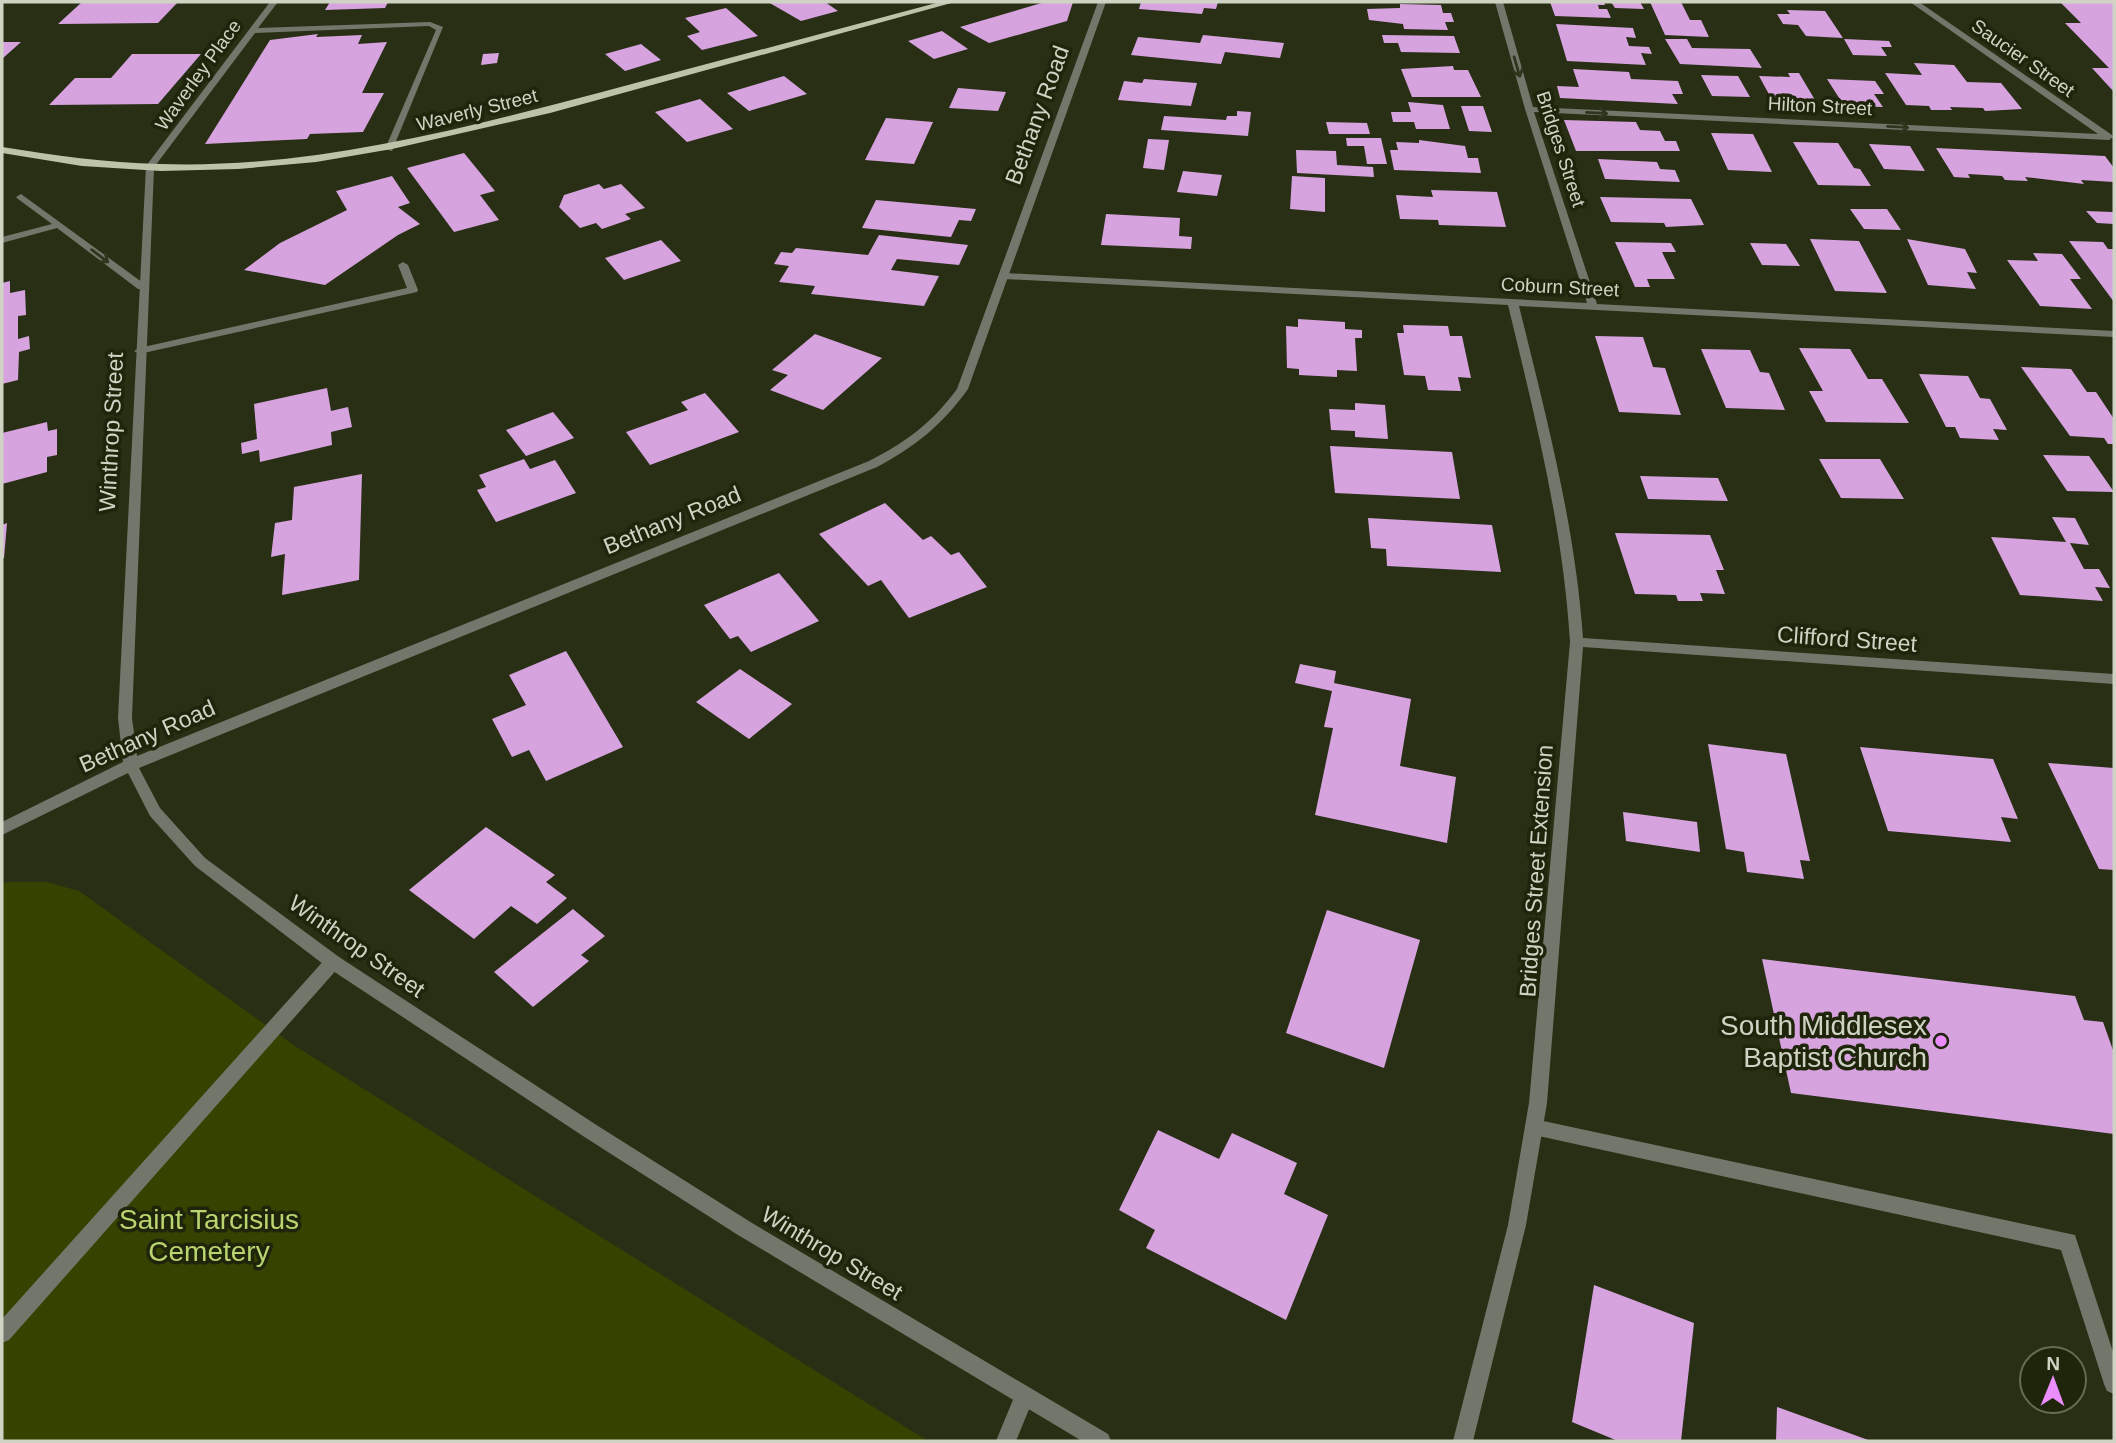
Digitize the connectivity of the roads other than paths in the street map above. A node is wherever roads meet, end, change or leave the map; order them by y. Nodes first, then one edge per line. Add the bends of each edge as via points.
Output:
1 (274, 2) edge
2 (950, 2) edge
3 (1102, 2) edge
4 (1499, 2) edge
5 (1914, 2) edge
6 (251, 30) junction
7 (1529, 109) junction
8 (2112, 139) edge
9 (389, 149) junction
10 (2, 150) edge
11 (149, 168) junction
12 (21, 197) dead end
13 (59, 225) junction
14 (2, 240) edge
15 (403, 265) dead end
16 (1004, 276) junction
17 (142, 287) junction
18 (1513, 303) junction
19 (1593, 307) junction
20 (2114, 334) edge
21 (139, 351) junction
22 (1577, 642) junction
23 (2114, 678) edge
24 (131, 765) junction
25 (2, 829) edge
26 (333, 962) junction
27 (1534, 1127) junction
28 (2, 1333) edge
29 (2114, 1384) edge
30 (1024, 1397) junction
31 (1006, 1441) edge
32 (1101, 1441) edge
33 (1463, 1441) edge

1 - 6 street, Waverley Place
2 - 9 main road, Waverly Street via 511,121
3 - 16 street, Bethany Road
4 -> 7 street, Bridges Street
5 - 8 street, Saucier Street
6 - 9 street via 430,24 440,29
6 - 11 street, Waverley Place
7 -> 8 street, Hilton Street
7 - 19 street, Bridges Street
9 - 11 main road, Waverly Street via 261,166
10 - 11 main road, Waverly Street via 64,162
11 - 17 street, Winthrop Street
12 - 13 street
13 - 14 street
13 -> 17 street
15 - 21 street via 413,290
16 - 18 street, Coburn Street
16 - 24 street, Bethany Road via 962,389 942,418 914,443 873,464
17 - 21 street, Winthrop Street
18 - 19 street, Coburn Street
18 - 22 street, Bridges Street Extension via 1567,537
19 - 20 street, Coburn Street
21 - 24 street, Winthrop Street via 125,656
22 - 23 street, Clifford Street
22 - 27 street, Bridges Street Extension via 1549,1008
24 - 25 street, Bethany Road
24 - 26 street, Winthrop Street via 155,812 200,862
26 - 28 street
26 - 30 street, Winthrop Street via 733,1222
27 - 29 street via 2068,1242
27 - 33 street, Bridges Street Extension via 1517,1225
30 - 31 street
30 - 32 street, Winthrop Street

